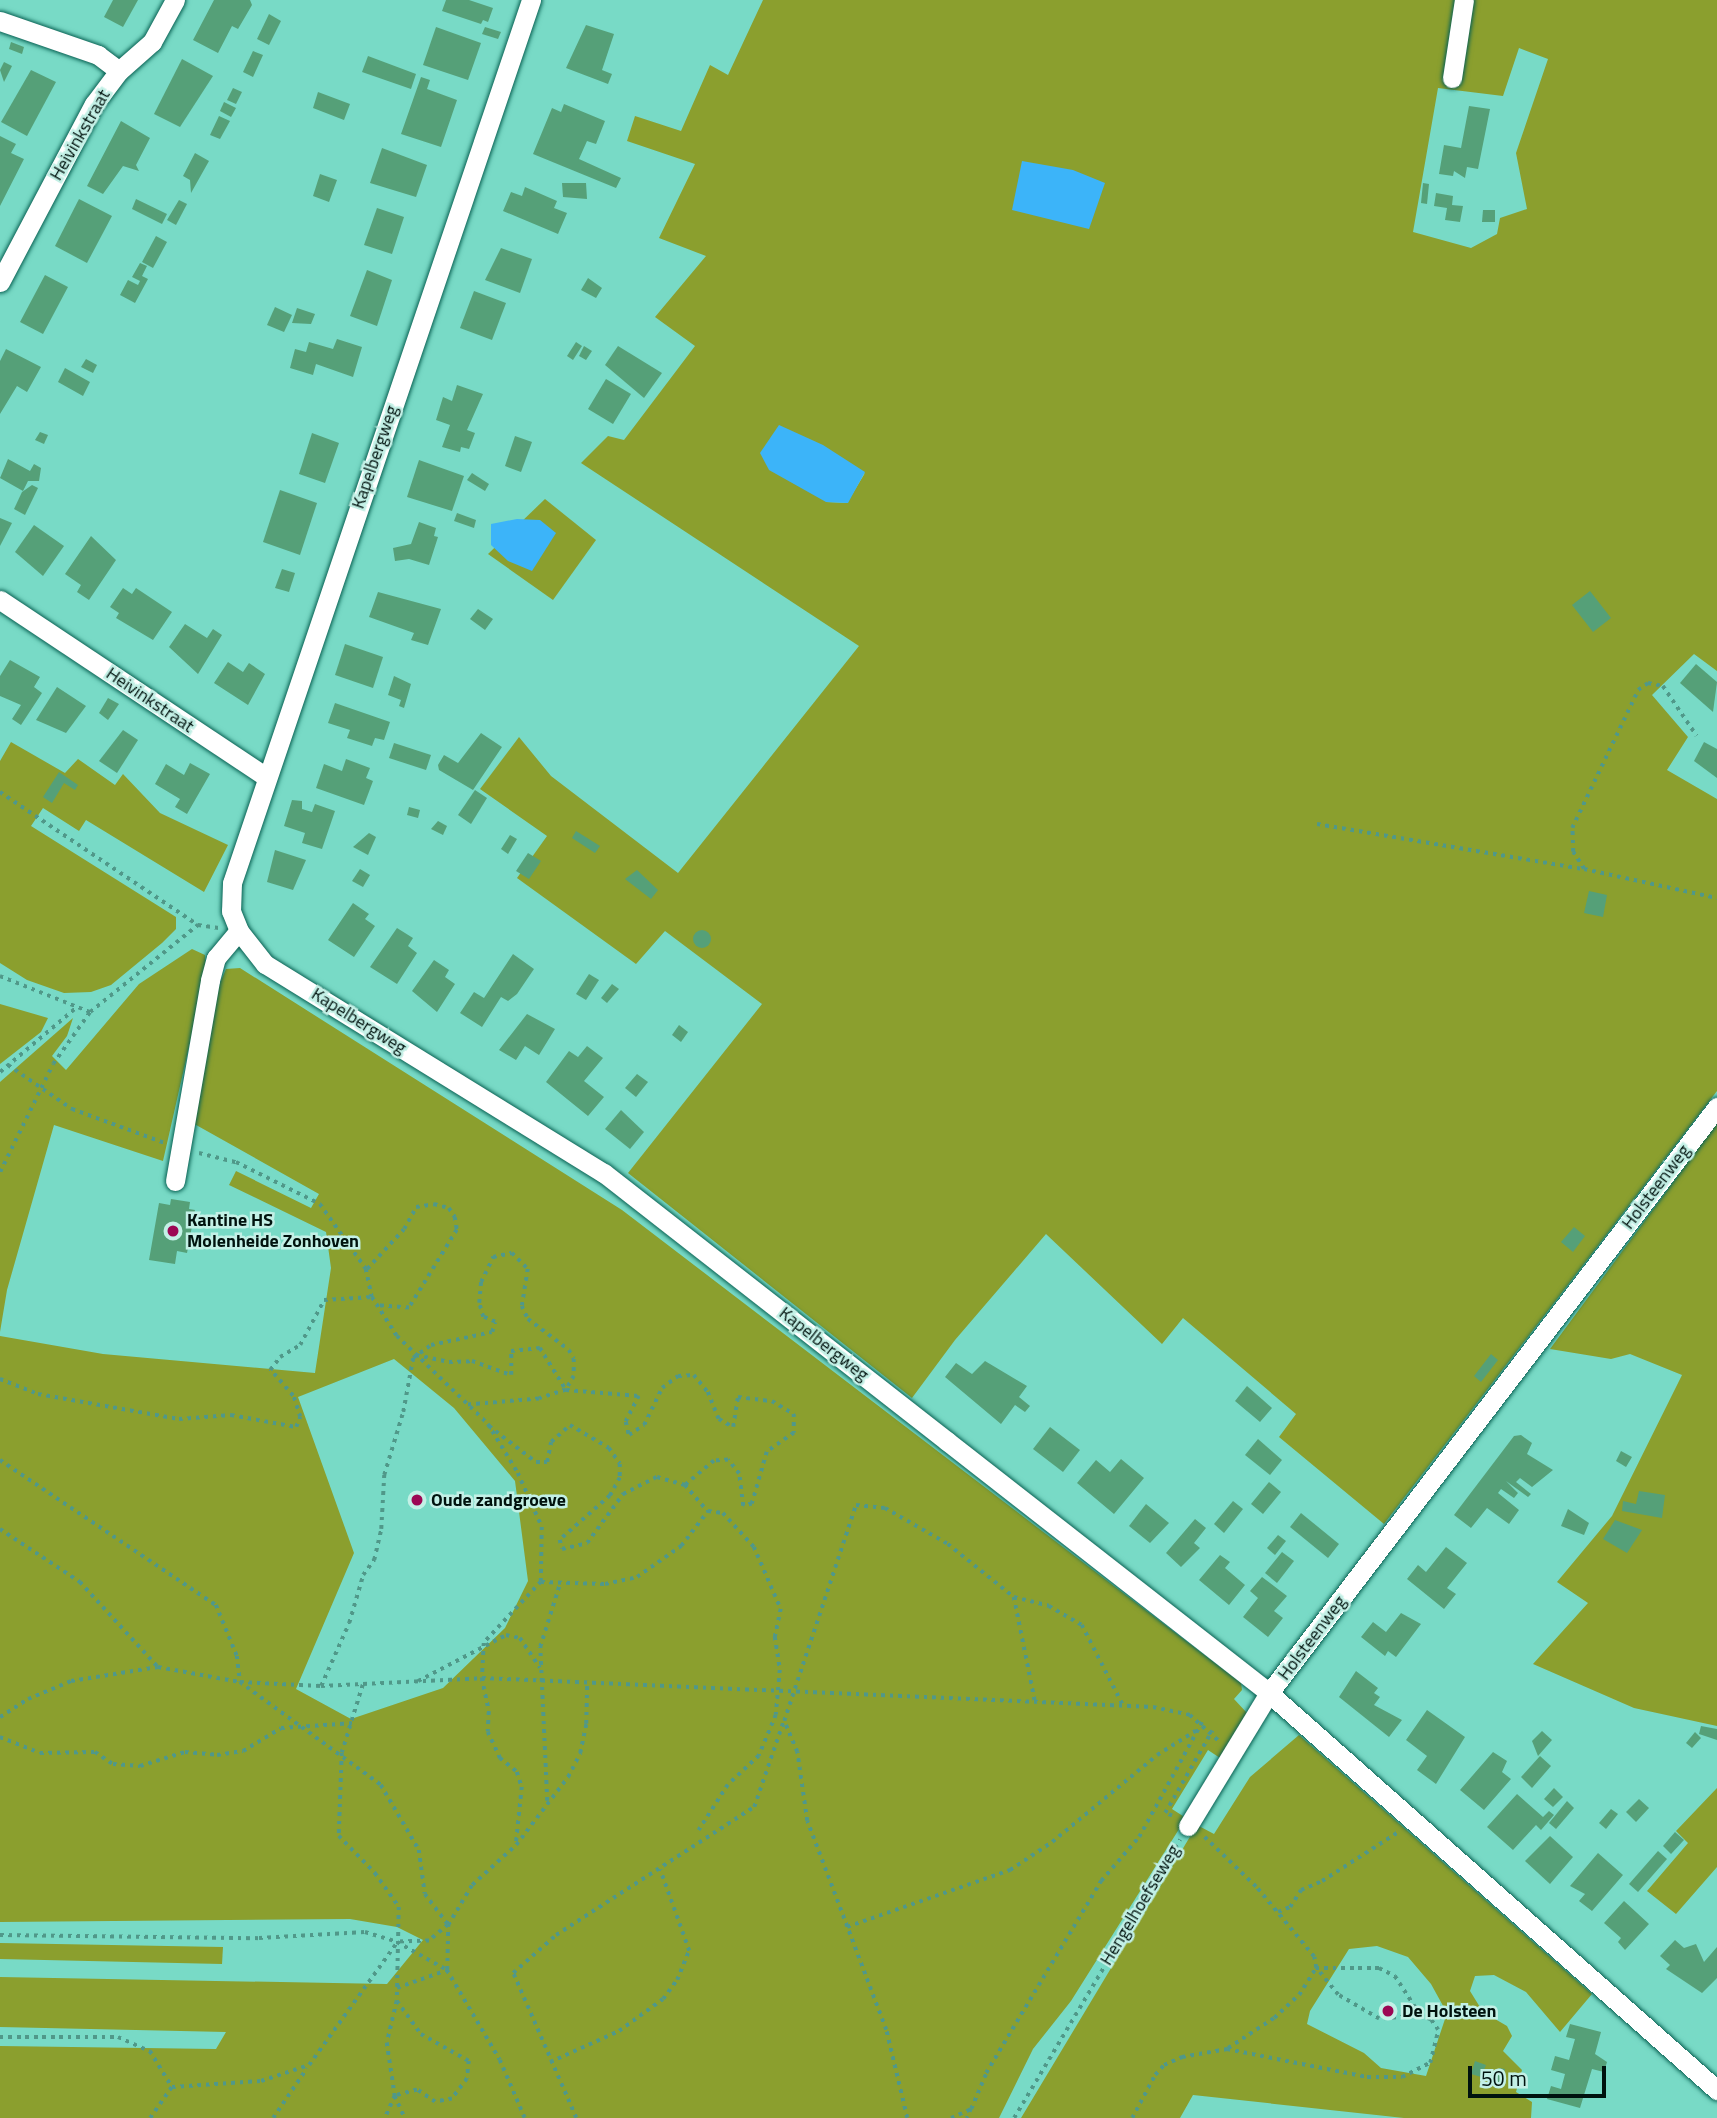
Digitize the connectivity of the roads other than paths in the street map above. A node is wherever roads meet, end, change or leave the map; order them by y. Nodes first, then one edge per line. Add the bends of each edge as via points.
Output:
1 (175, 0) edge
2 (531, 0) edge
3 (1464, 0) edge
4 (0, 21) edge
5 (118, 71) junction
6 (1452, 78) dead end
7 (0, 282) edge
8 (0, 600) edge
9 (266, 778) junction
10 (239, 931) junction
11 (1717, 1107) edge
12 (175, 1181) dead end
13 (1269, 1693) junction
14 (1188, 1826) road end
15 (1717, 2090) edge

1 - 5 street, Heivinkstraat via 152,42
2 - 9 street, Kapelbergweg
3 - 6 street
4 - 5 street via 98,55
5 - 7 street, Heivinkstraat via 94,104
8 - 9 street, Heivinkstraat
9 - 10 street, Kapelbergweg via 232,883 231,911
10 - 12 street via 216,958
10 - 13 street, Kapelbergweg via 265,964 604,1173
11 - 13 street, Holsteenweg
13 - 14 street, Hengelhoefseweg
13 - 15 street, Holsteenweg

